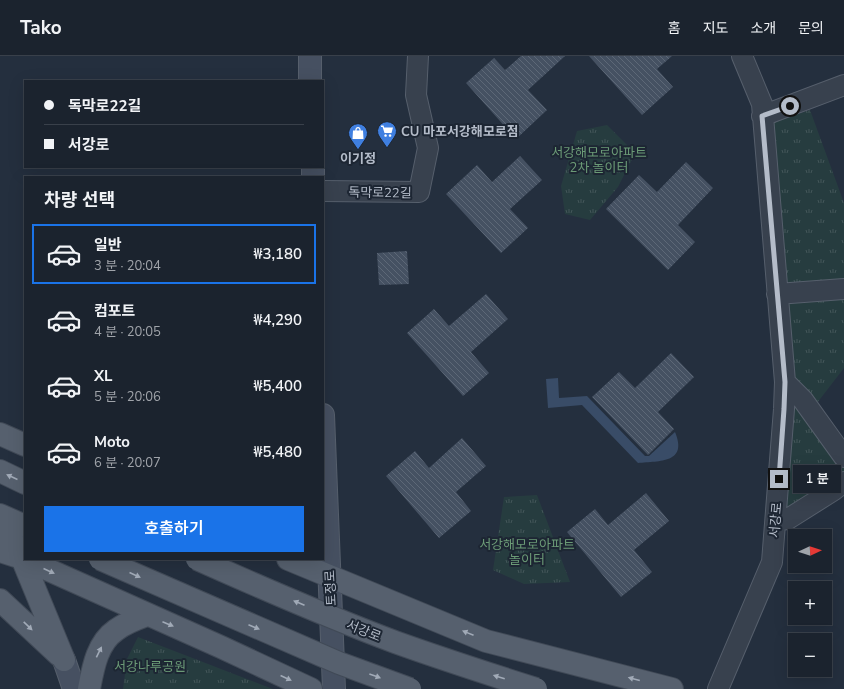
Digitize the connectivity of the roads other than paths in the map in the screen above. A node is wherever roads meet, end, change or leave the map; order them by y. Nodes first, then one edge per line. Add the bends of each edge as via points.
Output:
1 (310, 56) edge
2 (418, 56) edge
3 (742, 56) edge
4 (310, 80) edge
5 (844, 85) edge
6 (762, 116) junction
7 (324, 191) edge
8 (844, 289) edge
9 (777, 294) junction
10 (785, 382) junction
11 (0, 434) edge
12 (324, 442) edge
13 (24, 445) edge
14 (844, 457) edge
15 (0, 471) edge
16 (844, 482) edge
17 (24, 483) edge
18 (0, 515) edge
19 (0, 519) edge
20 (776, 521) junction
21 (24, 526) edge
22 (0, 551) edge
23 (22, 558) junction
24 (26, 560) edge
25 (102, 560) edge
26 (199, 560) edge
27 (290, 560) edge
28 (329, 577) junction
29 (0, 600) edge
30 (147, 615) junction
31 (64, 660) junction
32 (75, 688) edge
33 (310, 689) edge
34 (334, 689) edge
35 (410, 689) edge
36 (536, 689) edge
37 (672, 689) edge
38 (718, 689) edge

1 - 4 main road
2 - 7 street, 독막로22길 via 416,95 428,148 419,192
3 - 6 street, 서강로 via 762,104
5 - 6 street
6 - 9 street, 서강로
8 - 9 street
9 - 10 street, 서강로
10 - 14 street via 802,400
10 - 20 street, 서강로
11 - 13 main road
12 - 28 main road, 토정로
17 -> 15 main road
16 - 20 street via 788,519
18 - 21 main road
19 - 23 main road
20 - 38 street, 서강로 via 772,562
22 - 23 main road
23 - 31 main road
24 -> 30 main road
25 -> 35 main road, bridge via 338,663
36 -> 26 main road, 서강로, bridge via 395,642
27 - 28 main road
28 - 34 main road, 토정로
37 -> 28 main road via 486,641
29 -> 31 main road
32 -> 30 main road via 94,662 104,642 115,630
30 -> 33 main road
31 - 32 main road

